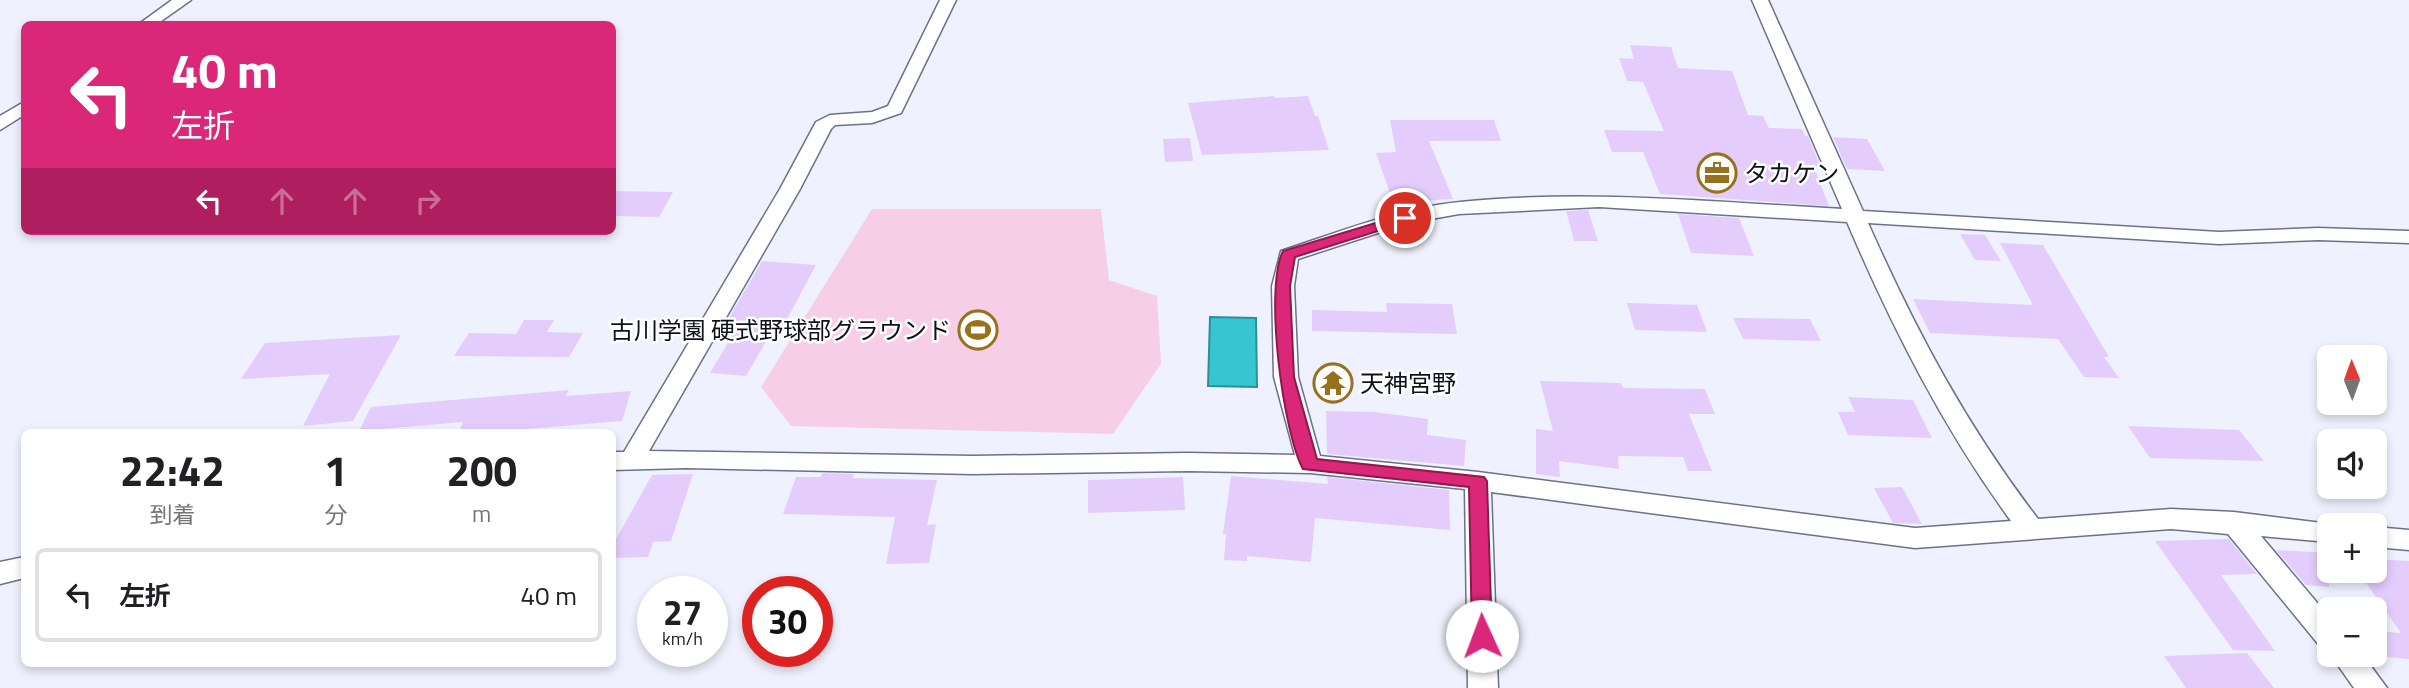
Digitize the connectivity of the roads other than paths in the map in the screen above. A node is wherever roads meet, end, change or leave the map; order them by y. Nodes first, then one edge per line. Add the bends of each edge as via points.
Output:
1 (183, 0) edge
2 (948, 0) edge
3 (1760, 0) edge
4 (152, 21) edge
5 (21, 109) edge
6 (0, 124) edge
7 (1854, 219) junction
8 (2409, 237) edge
9 (622, 460) edge
10 (1310, 464) junction
11 (1478, 481) junction
12 (2234, 522) junction
13 (2032, 530) junction
14 (2317, 531) edge
15 (2387, 538) edge
16 (2409, 540) edge
17 (21, 569) edge
18 (0, 573) edge
19 (2317, 622) edge
20 (2355, 667) edge
21 (1483, 688) edge
22 (2372, 688) edge

1 - 4 street
2 - 9 street via 895,109 877,117 830,120 824,126 790,189
3 - 7 street
5 - 6 street
7 - 8 street via 2219,239 2318,233
7 - 10 street via 1639,202 1485,205 1405,218 1288,255 1283,286 1286,377
7 - 13 street via 1945,403
9 - 10 street
10 - 11 street
11 - 13 street via 1915,538
11 - 21 street
12 - 13 street via 2171,519
12 - 14 street
12 - 19 street
15 - 16 street
17 - 18 street
20 - 22 street

